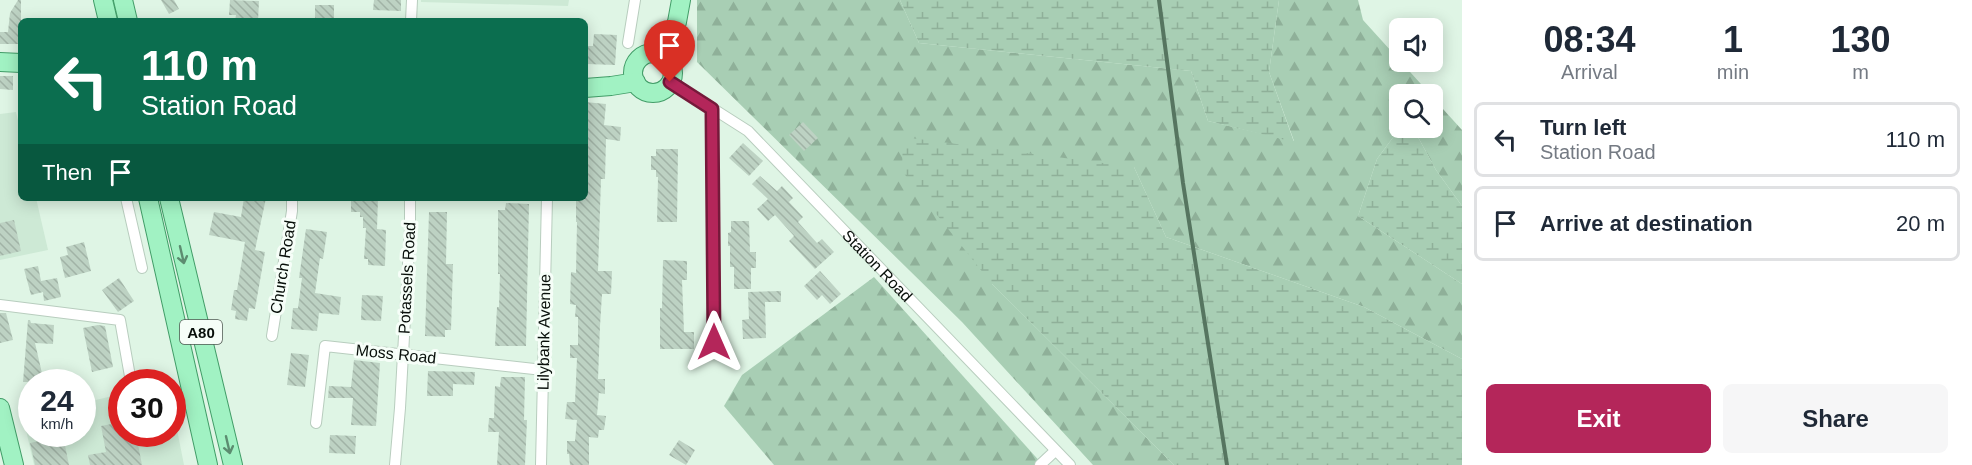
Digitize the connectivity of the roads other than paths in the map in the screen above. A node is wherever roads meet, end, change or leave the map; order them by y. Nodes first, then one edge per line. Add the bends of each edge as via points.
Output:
1 (103, 0) edge
2 (123, 0) edge
3 (412, 0) edge
4 (635, 0) edge
5 (681, 0) edge
6 (107, 18) edge
7 (127, 18) edge
8 (411, 18) edge
9 (628, 43) dead end
10 (662, 56) junction
11 (0, 62) edge
12 (18, 63) edge
13 (636, 82) junction
14 (670, 82) junction
15 (588, 88) edge
16 (712, 109) junction
17 (127, 201) edge
18 (149, 201) edge
19 (170, 201) edge
20 (292, 201) edge
21 (410, 201) edge
22 (547, 201) edge
23 (142, 267) dead end
24 (0, 305) edge
25 (272, 336) dead end
26 (714, 342) dead end
27 (402, 354) junction
28 (129, 369) edge
29 (543, 370) junction
30 (0, 408) edge
31 (316, 423) dead end
32 (1055, 451) junction
33 (14, 465) edge
34 (208, 465) edge
35 (233, 465) edge
36 (395, 465) edge
37 (541, 465) edge
38 (1040, 465) edge
39 (1070, 465) edge

1 - 6 main road
2 - 7 main road
3 - 8 street
4 - 9 street
5 - 10 main road
10 - 13 main road via 653,53 640,58 634,69
10 - 14 main road via 672,69
11 - 12 main road
13 - 14 main road via 650,93 662,91
13 - 15 main road
14 - 16 street, Station Road
16 - 26 street
16 - 32 street, Station Road via 748,131
17 - 23 street
18 - 34 main road, A80
19 -> 35 main road, A80
20 - 25 street, Church Road
21 - 27 street, Potassels Road
22 - 29 street, Lilybank Avenue
24 - 28 street via 120,320
27 - 29 street, Moss Road
27 - 31 street, Moss Road via 325,346
27 - 36 street, Potassels Road
29 - 37 street, Lilybank Avenue
30 - 33 main road
32 - 38 street
32 - 39 street, Station Road

